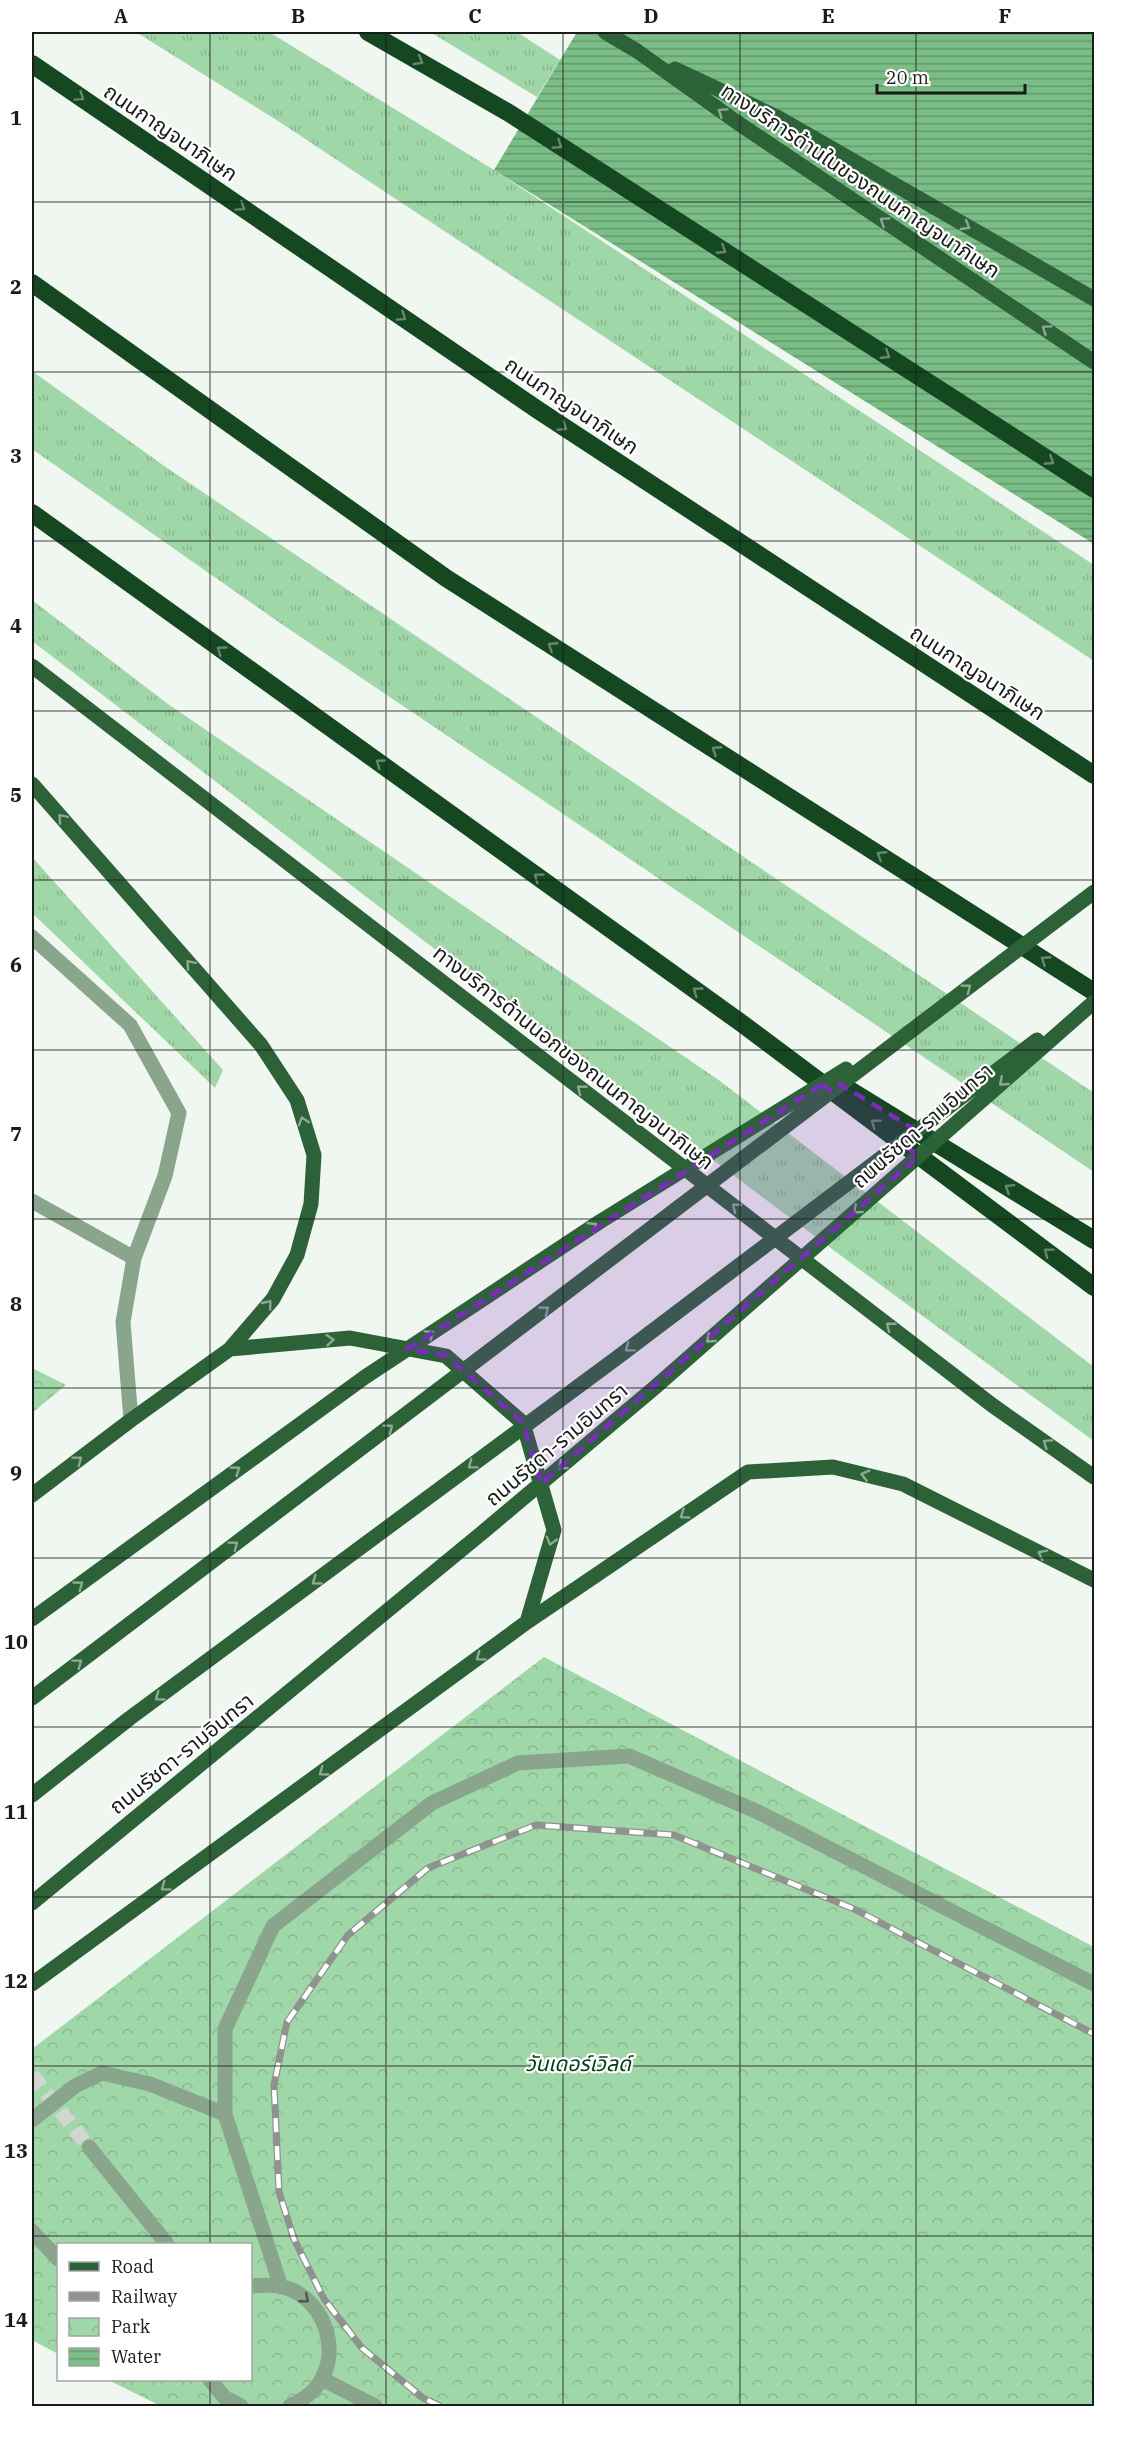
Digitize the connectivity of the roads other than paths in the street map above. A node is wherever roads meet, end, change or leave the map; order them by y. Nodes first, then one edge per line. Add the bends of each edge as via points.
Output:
1 (368, 32) edge
2 (605, 32) edge
3 (637, 51) junction
4 (32, 64) edge
5 (32, 283) edge
6 (1095, 299) edge
7 (1095, 362) edge
8 (1095, 489) edge
9 (32, 513) edge
10 (32, 666) edge
11 (1095, 775) edge
12 (32, 783) edge
13 (1095, 892) edge
14 (32, 937) edge
15 (1095, 992) edge
16 (1095, 997) edge
17 (1095, 1002) edge
18 (921, 1023) junction
19 (744, 1025) junction
20 (32, 1201) edge
21 (1095, 1240) edge
22 (134, 1258) junction
23 (1095, 1287) edge
24 (230, 1349) junction
25 (130, 1420) junction
26 (1095, 1477) edge
27 (32, 1495) edge
28 (1095, 1580) edge
29 (32, 1620) edge
30 (527, 1623) junction
31 (32, 1698) edge
32 (32, 1795) edge
33 (32, 1903) edge
34 (32, 1984) edge
35 (1095, 1984) edge
36 (225, 2114) junction
37 (32, 2120) edge
38 (89, 2147) tunnel mouth
39 (32, 2231) edge
40 (165, 2243) edge
41 (57, 2258) edge
42 (252, 2286) edge
43 (281, 2287) junction
44 (322, 2379) junction
45 (212, 2381) edge
46 (240, 2406) edge
47 (290, 2406) edge
48 (375, 2406) edge

1 -> 8 highway via 509,113
2 - 3 main road, ทางบริการด้านในของถนนกาญจนาภิเษก
3 -> 6 main road via 777,117
7 -> 3 main road, ทางบริการด้านในของถนนกาญจนาภิเษก
4 -> 11 highway, ถนนกาญจนาภิเษก via 538,410
15 -> 5 highway via 446,578
19 -> 9 highway
26 -> 10 main road, ทางบริการด้านนอกของถนนกาญจนาภิเษก via 992,1404
24 -> 12 main road via 273,1299 297,1255 311,1204 314,1155 297,1100 261,1045
18 -> 13 main road, bridge
14 - 22 lane via 130,1025 179,1113 165,1176
16 -> 32 main road, ถนนรัชดา-รามอินทรา, bridge
17 -> 33 main road, ถนนรัชดา-รามอินทรา, bridge via 653,1389
29 -> 18 main road, bridge via 262,1451 468,1308
31 -> 18 main road, bridge
21 -> 19 highway
23 -> 19 highway
20 - 22 lane
22 - 25 lane via 123,1322
24 - 25 main road
24 -> 30 main road via 350,1338 446,1356 523,1423 554,1530
27 -> 25 main road
28 -> 30 main road via 903,1484 833,1467 748,1472
30 -> 34 main road
35 - 36 lane via 758,1812 629,1756 518,1763 432,1803 273,1926 225,2029
36 - 37 lane via 150,2084 102,2073 75,2086
36 - 43 lane
38 - 40 lane
39 - 41 lane
42 - 43 lane
43 -> 44 lane via 308,2300 321,2315 328,2336 329,2359
44 - 47 lane via 307,2397
44 - 48 lane
45 - 46 lane via 225,2398

